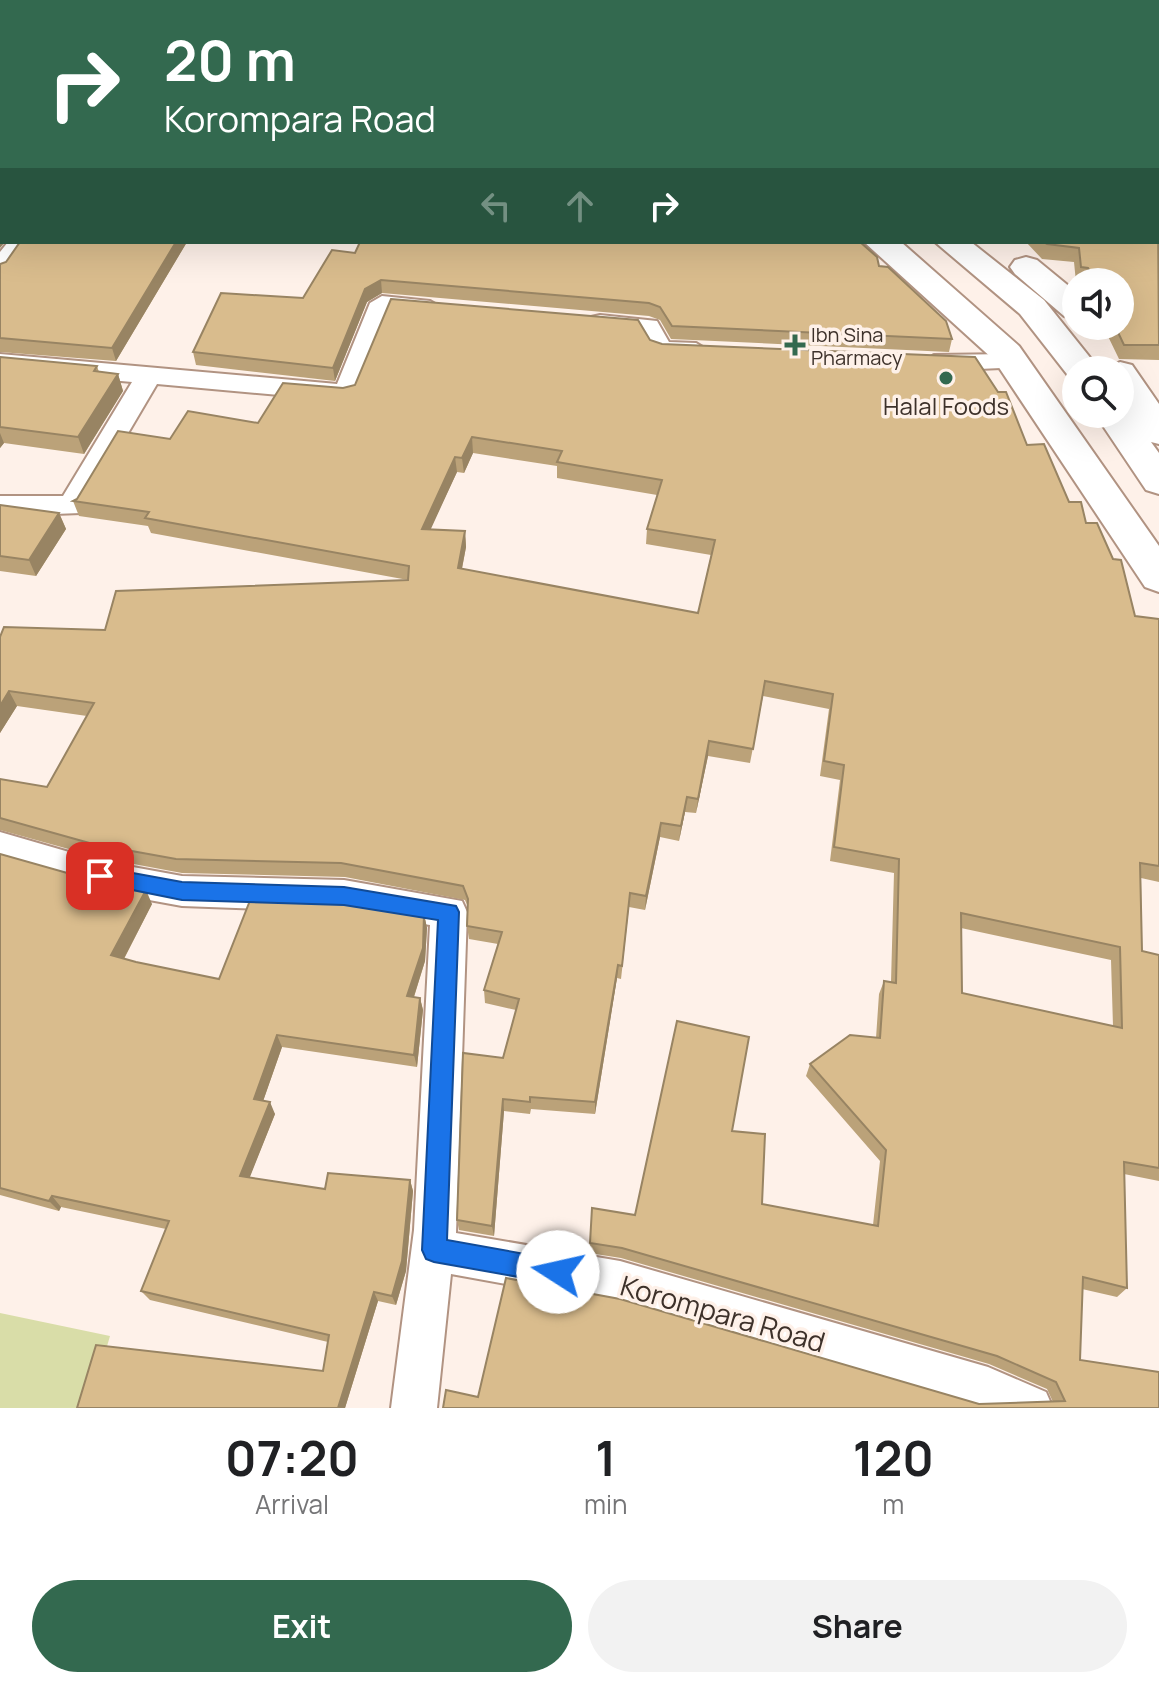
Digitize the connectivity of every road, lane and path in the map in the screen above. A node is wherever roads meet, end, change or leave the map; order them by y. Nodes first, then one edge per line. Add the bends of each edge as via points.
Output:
1 (18, 244) edge
2 (883, 244) edge
3 (919, 244) edge
4 (953, 244) edge
5 (994, 244) edge
6 (0, 268) edge
7 (1062, 298) edge
8 (460, 310) edge
9 (570, 320) edge
10 (722, 352) edge
11 (1071, 356) edge
12 (905, 361) edge
13 (0, 362) edge
14 (1012, 362) junction
15 (149, 375) junction
16 (1062, 391) edge
17 (1134, 394) edge
18 (1086, 428) edge
19 (1123, 428) edge
20 (1159, 432) edge
21 (1159, 481) edge
22 (0, 506) edge
23 (1159, 542) edge
24 (1159, 577) edge
25 (0, 847) edge
26 (440, 1144) dead end
27 (434, 1250) junction
28 (414, 1408) edge
29 (1030, 1408) edge

1 - 6 street
2 - 14 highway
3 - 16 highway via 951,268 1039,356
4 - 11 highway via 1032,307
5 - 7 highway
8 - 15 street via 382,303 346,393
9 - 10 street via 648,326 661,349
12 - 14 street
13 - 15 street
14 - 24 highway
15 - 22 street via 71,506
17 - 20 highway
18 - 23 highway
19 - 21 highway
25 - 27 street via 100,876 182,891 344,896 449,912
26 - 27 street
27 - 28 street
27 - 29 street, Korompara Road via 620,1283 988,1390

